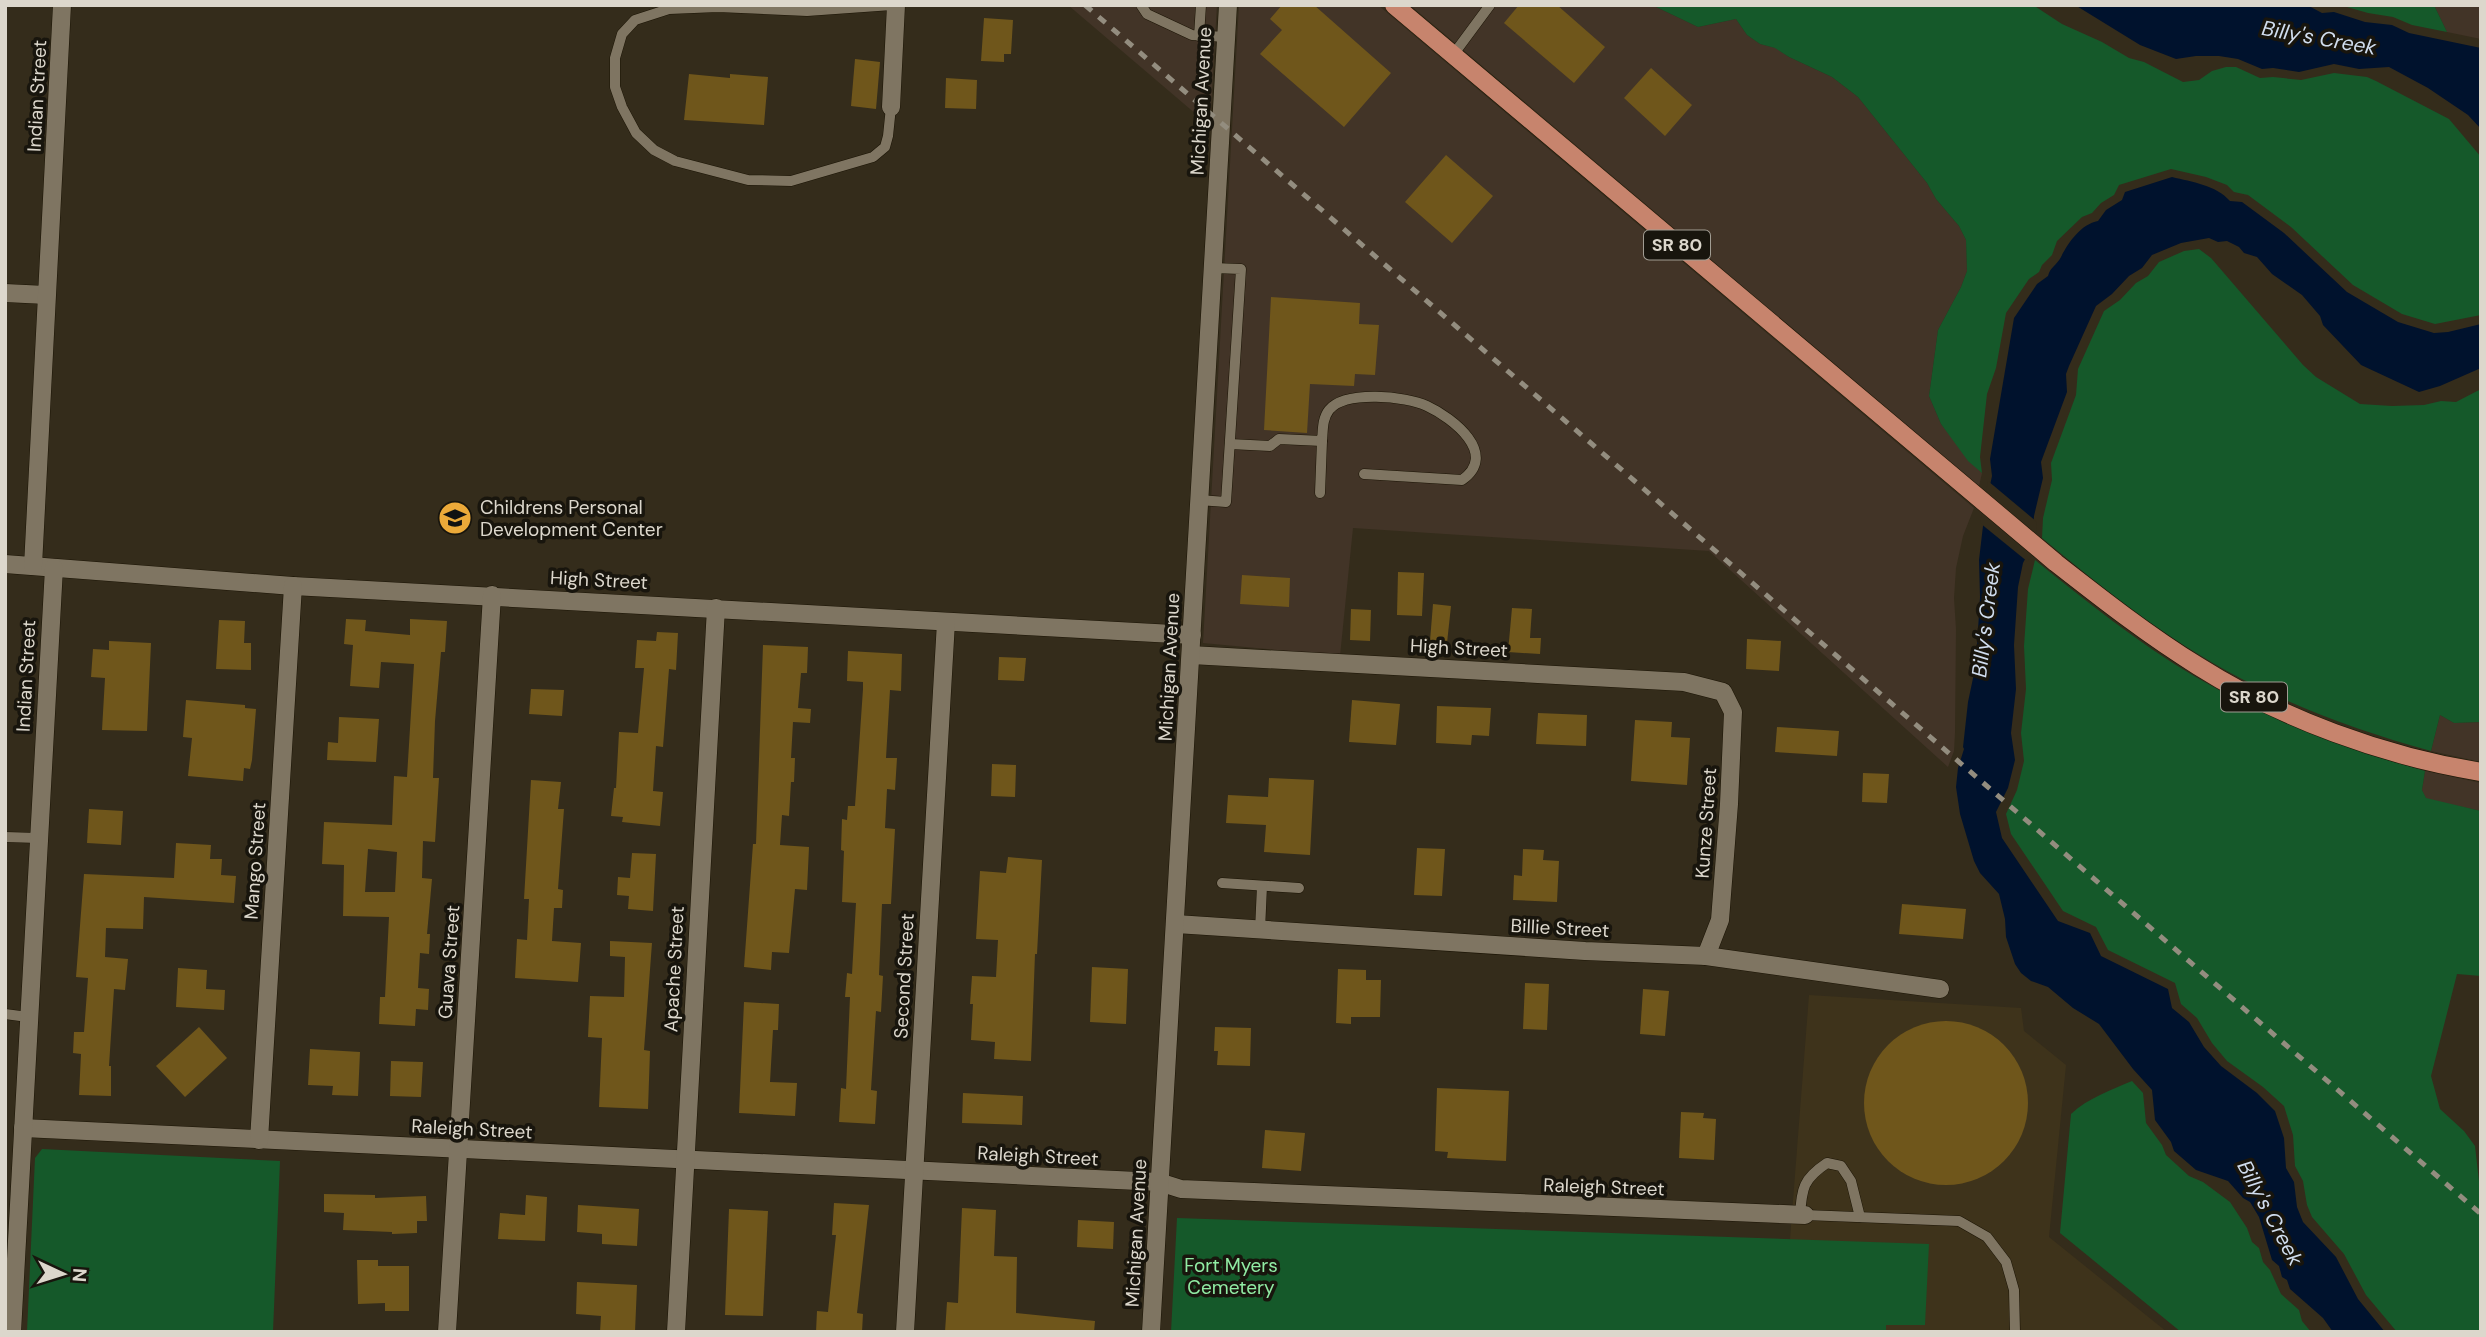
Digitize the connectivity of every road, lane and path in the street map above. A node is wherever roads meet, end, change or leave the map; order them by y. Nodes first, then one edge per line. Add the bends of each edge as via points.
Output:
1 (62, 5) edge
2 (894, 5) edge
3 (1141, 5) edge
4 (1201, 5) edge
5 (1228, 5) edge
6 (1394, 5) edge
7 (1490, 5) edge
8 (1199, 36) junction
9 (1226, 37) junction
10 (1453, 55) junction
11 (891, 107) joint
12 (1213, 268) junction
13 (5, 293) edge
14 (46, 295) junction
15 (1322, 441) junction
16 (1230, 444) junction
17 (1364, 474) dead end
18 (1320, 493) dead end
19 (1199, 500) junction
20 (5, 564) edge
21 (33, 566) junction
22 (54, 568) junction
23 (293, 586) junction
24 (492, 595) junction
25 (716, 608) junction
26 (946, 622) junction
27 (1192, 635) junction
28 (1191, 655) junction
29 (1723, 692) joint
30 (2481, 772) edge
31 (5, 837) edge
32 (38, 838) junction
33 (1222, 883) dead end
34 (1262, 886) junction
35 (1299, 888) dead end
36 (1176, 924) junction
37 (1260, 930) junction
38 (1706, 956) junction
39 (1940, 989) dead end
40 (5, 1014) edge
41 (28, 1017) junction
42 (23, 1128) junction
43 (259, 1140) junction
44 (458, 1149) junction
45 (686, 1160) junction
46 (915, 1171) junction
47 (1159, 1182) junction
48 (1803, 1215) junction
49 (1860, 1217) junction
50 (12, 1332) edge
51 (447, 1332) edge
52 (676, 1332) edge
53 (905, 1332) edge
54 (1151, 1332) edge
55 (2015, 1332) edge

1 - 14 street, Indian Street
2 - 11 street
2 - 11 lane via 807,11 669,9 635,20 622,34 615,58 615,88 622,107 636,133 654,150 675,161 748,180 791,181 873,157 885,147
3 - 8 lane via 1147,14
4 - 8 lane
5 - 9 street, Michigan Avenue
6 - 10 main road, SR 80
7 - 10 lane
8 - 9 lane
9 - 12 street, Michigan Avenue
10 - 30 main road, SR 80 via 1961,484 2133,623 2200,667 2292,715 2381,748
12 - 16 lane via 1241,270
12 - 19 street, Michigan Avenue
13 - 14 street
14 - 21 street, Indian Street
15 - 16 lane
15 - 17 lane via 1325,418 1339,402 1351,397 1409,401 1425,405 1462,430 1473,443 1477,459 1472,473 1462,480
15 - 18 lane
16 - 19 lane via 1226,502
19 - 27 street, Michigan Avenue
20 - 21 street, High Street
21 - 22 street, High Street
22 - 23 street, High Street
22 - 32 street, Indian Street
23 - 24 street, High Street
23 - 43 street, Mango Street
24 - 25 street, High Street
24 - 44 street, Guava Street
25 - 26 street, High Street
25 - 45 street, Apache Street
26 - 27 street, High Street
26 - 46 street, Second Street
27 - 28 street, Michigan Avenue
28 - 29 street, High Street via 1684,682
28 - 36 street, Michigan Avenue
29 - 38 street, Kunze Street via 1733,712 1729,804 1720,920
31 - 32 lane
32 - 41 street, Indian Street
33 - 34 lane
34 - 35 lane
34 - 37 lane
36 - 37 street, Billie Street
36 - 47 street, Michigan Avenue
37 - 38 street, Billie Street
38 - 39 street, Billie Street
40 - 41 lane
41 - 42 street, Indian Street
42 - 43 street, Raleigh Street
42 - 50 street, Indian Street
43 - 44 street, Raleigh Street
44 - 45 street, Raleigh Street
44 - 51 street, Guava Street
45 - 46 street, Raleigh Street
45 - 52 street, Apache Street
46 - 47 street, Raleigh Street
46 - 53 street, Second Street
47 - 48 street, Raleigh Street via 1181,1189
47 - 54 street, Michigan Avenue
48 - 49 lane, Raleigh Street
48 - 49 lane via 1802,1194 1811,1173 1827,1163 1841,1166 1851,1181
49 - 55 lane, Raleigh Street via 1959,1221 1987,1237 2006,1262 2014,1290

